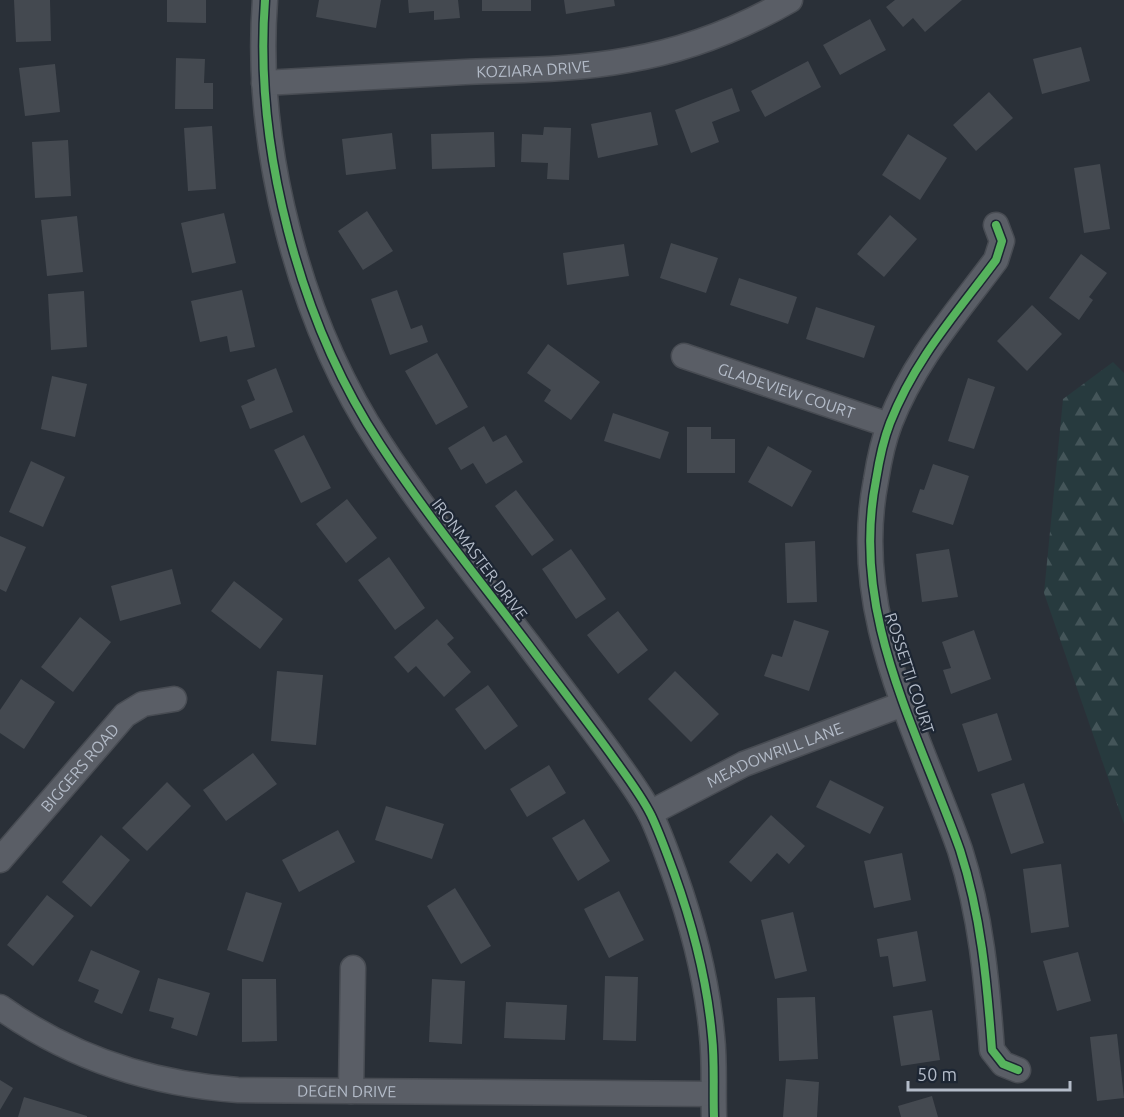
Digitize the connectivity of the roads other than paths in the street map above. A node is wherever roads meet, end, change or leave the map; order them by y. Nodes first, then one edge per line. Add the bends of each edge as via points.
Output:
1 (265, 0) edge
2 (790, 0) edge
3 (264, 83) junction
4 (996, 225) dead end
5 (684, 356) dead end
6 (889, 424) junction
7 (174, 699) dead end
8 (903, 704) junction
9 (650, 813) junction
10 (0, 860) edge
11 (353, 968) dead end
12 (0, 1007) edge
13 (1018, 1071) dead end
14 (351, 1091) junction
15 (713, 1106) edge

1 - 3 street, IRONMASTER DRIVE
2 - 3 street, KOZIARA DRIVE via 714,37 628,60 575,67
3 - 9 street, IRONMASTER DRIVE via 267,126 282,205 306,294 351,396 413,493 586,721
4 - 6 street, ROSSETTI COURT via 1002,241 996,260 921,360
5 - 6 street, GLADEVIEW COURT
6 - 8 street, ROSSETTI COURT via 872,497 870,570 876,612
7 - 10 street, BIGGERS ROAD via 143,704 125,715
8 - 9 street, MEADOWRILL LANE via 744,764
8 - 13 street, ROSSETTI COURT via 972,890 992,1050 1003,1064
9 - 15 street, IRONMASTER DRIVE via 687,910 702,965 713,1039
11 - 14 street
12 - 14 street, DEGEN DRIVE via 58,1043 136,1073 172,1082 238,1090
14 - 15 street, DEGEN DRIVE

